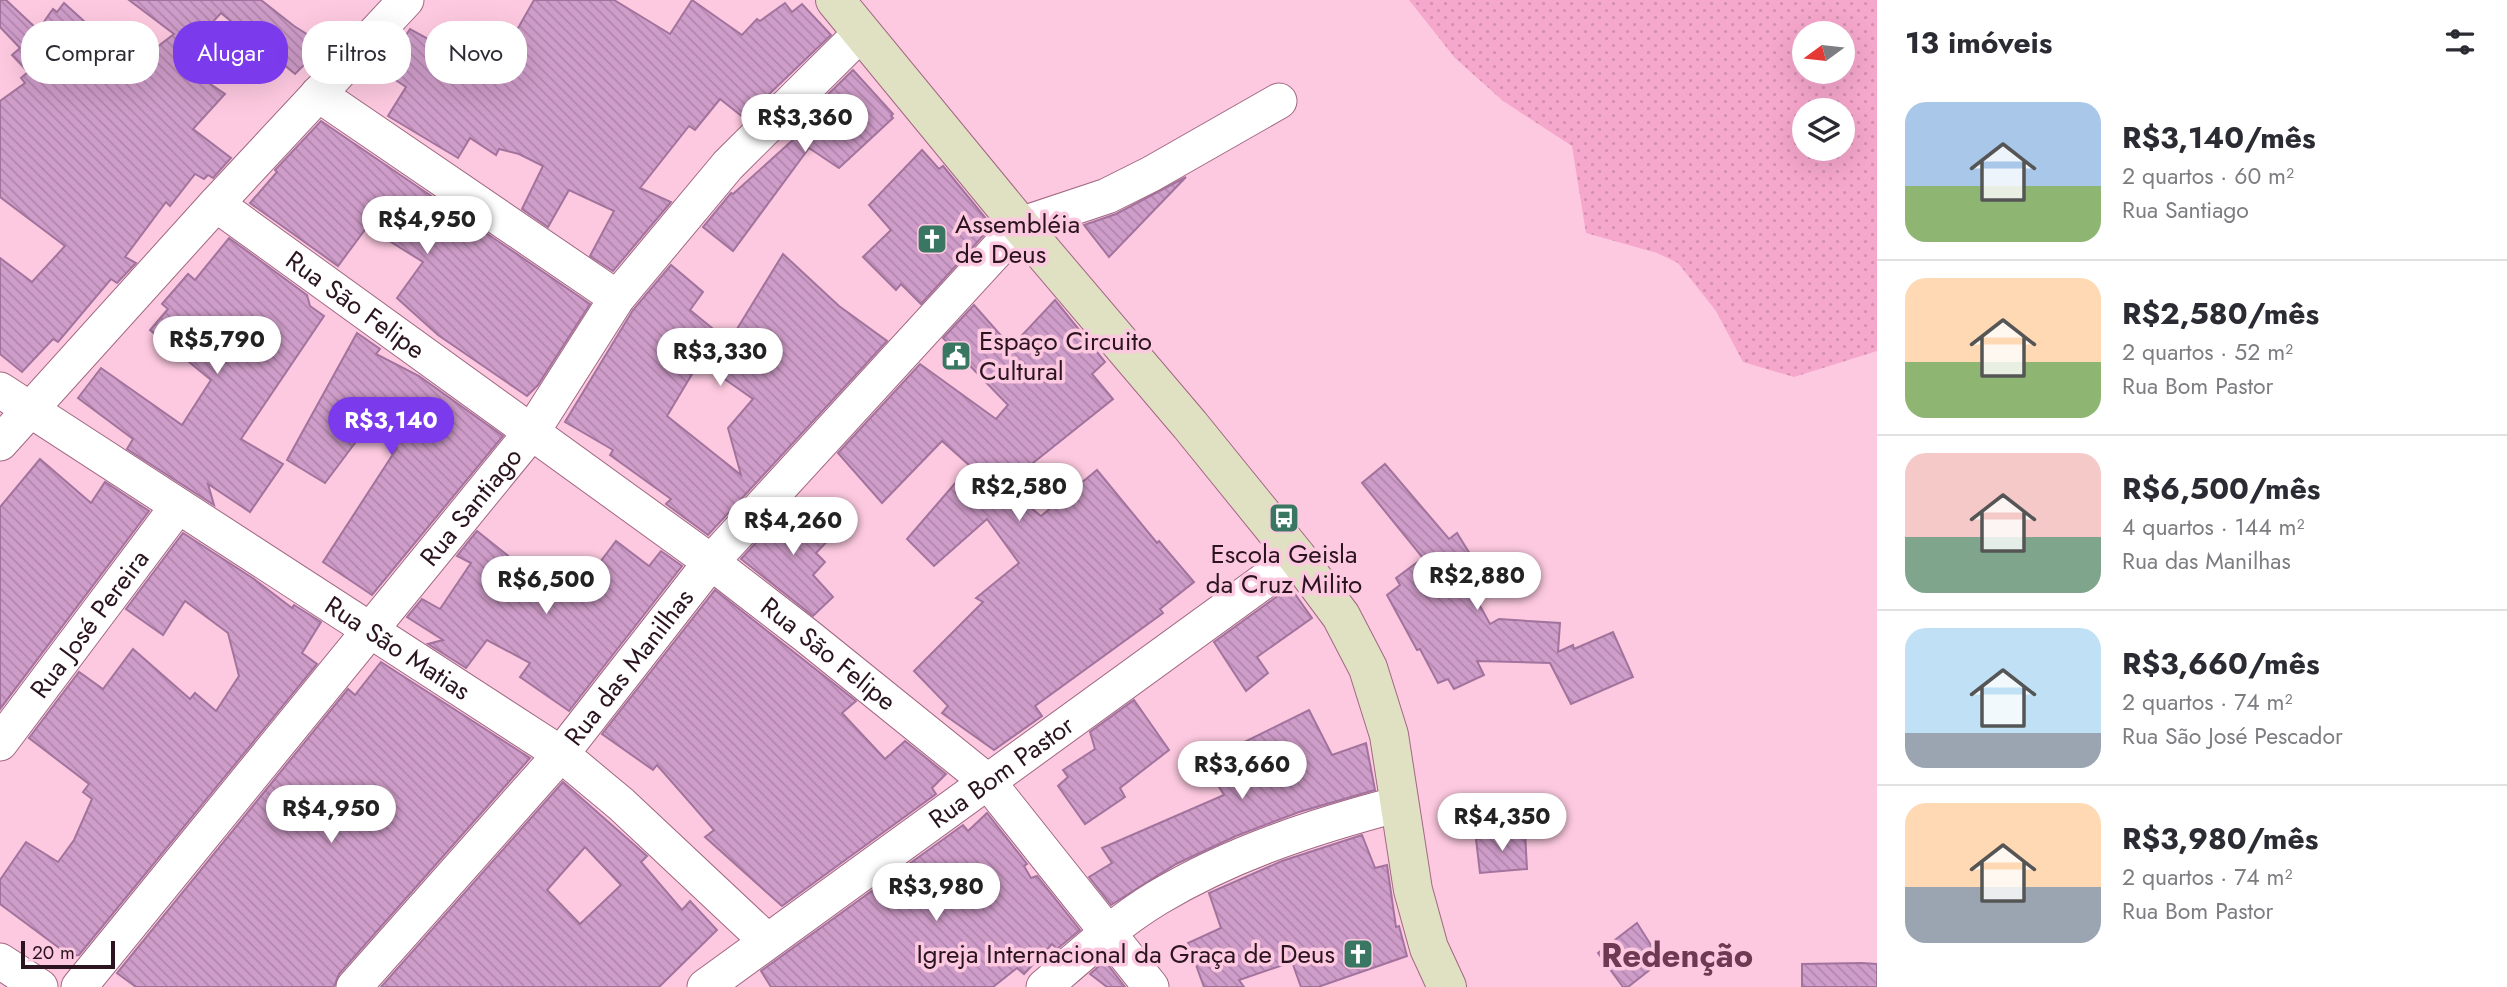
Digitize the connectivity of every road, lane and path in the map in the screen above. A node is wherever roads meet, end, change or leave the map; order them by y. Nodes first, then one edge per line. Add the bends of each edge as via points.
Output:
1 (406, 0) edge
2 (835, 0) edge
3 (863, 32) junction
4 (318, 94) junction
5 (1279, 101) dead end
6 (216, 204) junction
7 (1020, 225) junction
8 (617, 298) junction
9 (0, 390) edge
10 (29, 410) junction
11 (531, 433) junction
12 (0, 443) edge
13 (178, 506) junction
14 (1297, 557) junction
15 (711, 562) junction
16 (370, 631) junction
17 (0, 743) edge
18 (561, 754) junction
19 (988, 782) junction
20 (1399, 804) junction
21 (1108, 933) junction
22 (767, 941) junction
23 (0, 961) edge
24 (40, 987) edge
25 (79, 987) edge
26 (354, 987) edge
27 (705, 987) edge
28 (1044, 987) edge
29 (1151, 987) edge
30 (1447, 987) edge

1 - 4 street
2 - 3 main road
3 - 7 main road
3 - 8 street, Rua Santiago via 728,164
4 - 6 street
4 - 8 street
5 - 7 street via 1151,174 1107,195
6 - 10 street
6 - 11 street, Rua São Felipe
7 - 14 main road
7 - 15 street, Rua das Manilhas
8 - 11 street, Rua Santiago
9 - 10 street, Rua São Matias
10 - 12 street
10 - 13 street, Rua São Matias
11 - 15 street, Rua São Felipe
11 - 16 street, Rua Santiago
13 - 16 street, Rua São Matias
13 - 17 street, Rua José Pereira
14 - 19 street, Rua Bom Pastor
14 - 20 main road via 1341,616 1368,668 1390,735
15 - 18 street, Rua das Manilhas
15 - 19 street, Rua São Felipe
16 - 18 street, Rua São Matias
16 - 25 street, Rua Santiago
18 - 22 street, Rua São Matias
18 - 26 street, Rua das Manilhas
19 - 21 street, Rua São Felipe
19 - 22 street, Rua Bom Pastor
20 - 21 street via 1270,843 1156,898
20 - 30 main road via 1413,890 1429,948
21 - 28 street
21 - 29 street, Rua São Felipe
22 - 27 street, Rua Bom Pastor
23 - 24 street

